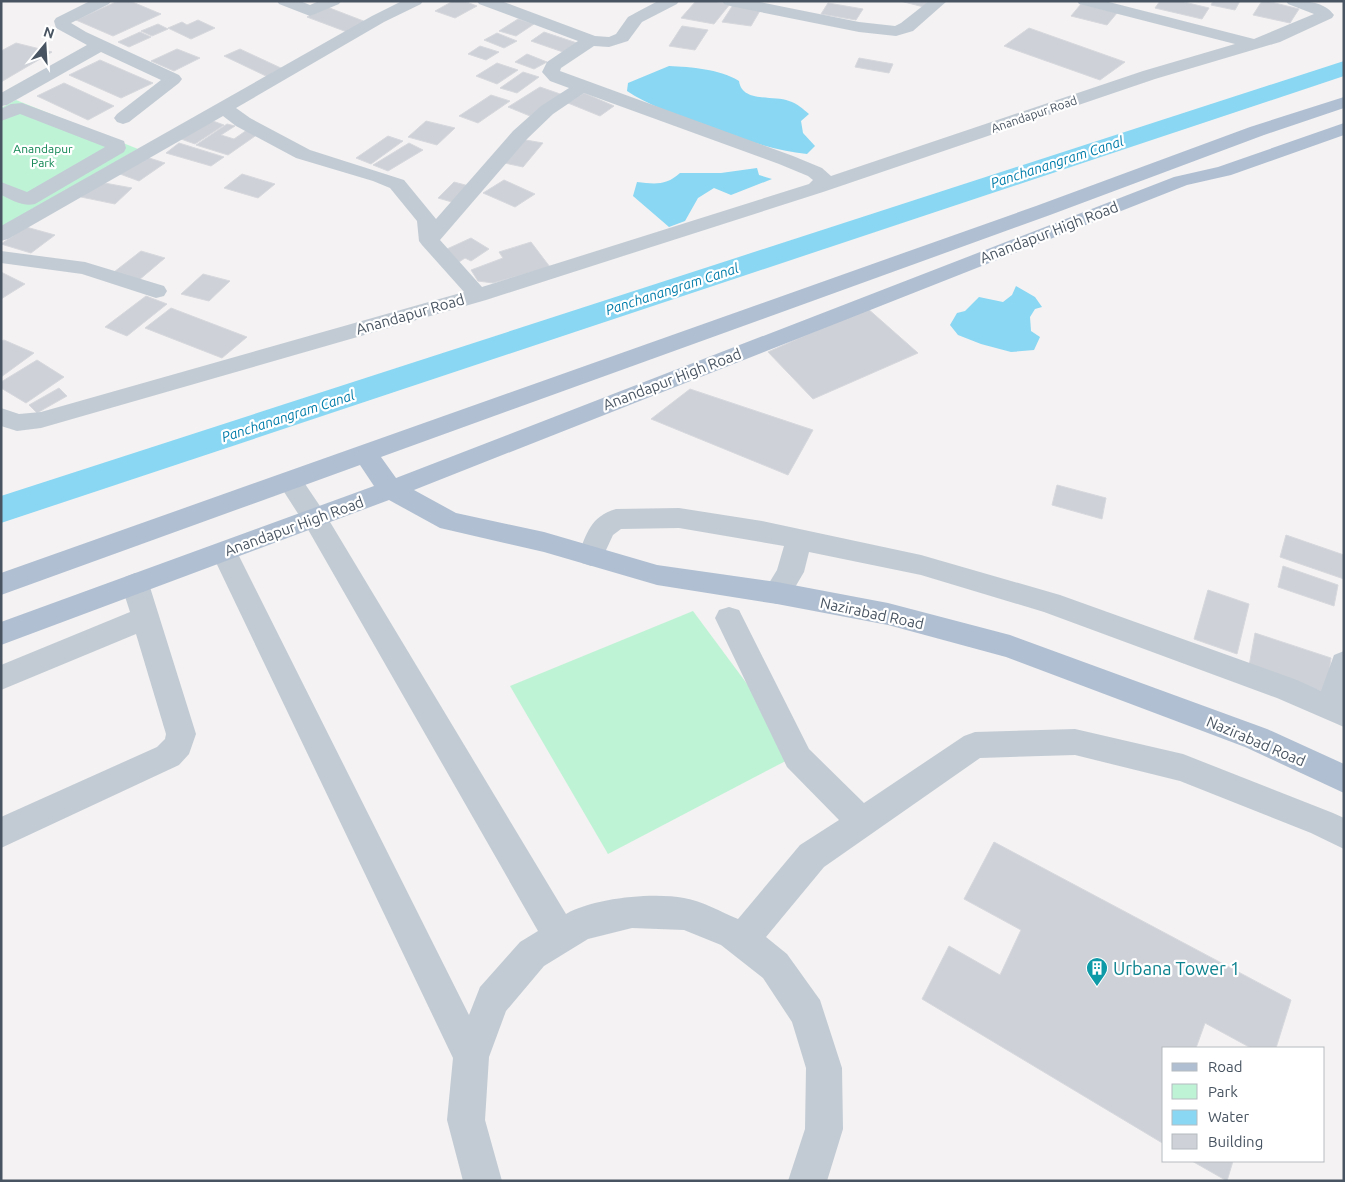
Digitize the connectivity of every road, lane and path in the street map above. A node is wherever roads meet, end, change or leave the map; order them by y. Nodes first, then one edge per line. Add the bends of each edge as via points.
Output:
1 (103, 1) edge
2 (286, 1) edge
3 (333, 1) edge
4 (485, 1) edge
5 (671, 1) edge
6 (730, 1) edge
7 (939, 1) edge
8 (1085, 1) edge
9 (1294, 1) edge
10 (377, 4) dead end
11 (403, 5) edge
12 (1344, 9) edge
13 (1326, 16) junction
14 (591, 40) junction
15 (1255, 44) junction
16 (100, 46) junction
17 (583, 86) junction
18 (1, 101) edge
19 (1344, 102) edge
20 (223, 107) junction
21 (1, 116) edge
22 (123, 118) dead end
23 (1344, 129) edge
24 (72, 174) junction
25 (92, 183) junction
26 (1, 188) edge
27 (816, 188) junction
28 (1, 235) edge
29 (429, 242) junction
30 (1, 257) edge
31 (156, 291) dead end
32 (478, 295) junction
33 (1, 416) edge
34 (365, 453) junction
35 (290, 481) junction
36 (390, 490) junction
37 (315, 519) junction
38 (596, 542) junction
39 (224, 552) junction
40 (791, 564) junction
41 (1, 584) edge
42 (135, 584) junction
43 (145, 618) junction
44 (729, 618) dead end
45 (1, 634) edge
46 (1344, 663) edge
47 (1, 678) edge
48 (1338, 711) edge
49 (1344, 779) edge
50 (862, 822) junction
51 (1, 833) edge
52 (1344, 834) edge
53 (560, 936) junction
54 (742, 940) junction
55 (471, 1056) junction
56 (483, 1181) edge
57 (807, 1181) edge

1 - 16 street via 62,21 80,36
2 - 3 street via 310,10
4 - 14 street
5 - 14 street via 638,18 631,23 625,35 616,40
6 - 7 street via 859,27 896,31
8 - 15 street
9 - 13 street via 1313,7
10 - 11 street
11 - 20 street
12 - 13 street, Anandapur Road
13 - 15 street, Anandapur Road
14 - 17 street via 554,66 551,72 556,77
15 - 27 street, Anandapur Road via 1130,81
16 - 18 street
16 - 22 street via 173,79
17 - 27 street via 815,172 824,180
17 - 29 street via 547,110 520,135
19 - 34 main road, Anandapur High Road via 1274,124 1006,224
20 - 25 street
20 - 29 street via 243,122 304,154 397,184 427,220
21 - 24 street via 22,108 117,145 110,153
23 - 36 main road, Anandapur High Road via 1224,171 1181,181
24 - 25 street
24 - 26 street via 28,200
25 - 28 street
27 - 32 street, Anandapur Road
29 - 32 street
30 - 31 street via 86,268
32 - 33 street, Anandapur Road via 41,420 17,422
34 - 35 main road, Anandapur High Road
34 - 36 main road
35 - 37 street
35 - 41 main road, Anandapur High Road
36 - 37 main road, Anandapur High Road
36 - 38 main road, Nazirabad Road via 450,521 544,542
37 - 39 main road, Anandapur High Road
37 - 53 street
38 - 40 main road, Nazirabad Road via 657,575
38 - 40 street via 616,519 679,518 762,531
39 - 42 main road, Anandapur High Road
39 - 55 street
40 - 48 street via 921,565 1050,603 1287,689
40 - 49 main road, Nazirabad Road via 888,614 1010,647 1256,738
42 - 43 street
42 - 45 main road, Anandapur High Road
43 - 47 street
43 - 51 street via 181,734 178,744 168,756
44 - 50 street via 798,758
46 - 48 street
50 - 52 street via 975,745 1074,742 1183,768 1322,822
50 - 54 street via 812,856
53 - 54 street via 580,924 632,912 684,914 733,933
53 - 55 street via 532,954 493,1000
54 - 57 street via 775,966 807,1013 824,1068 824,1129
55 - 56 street via 466,1120

